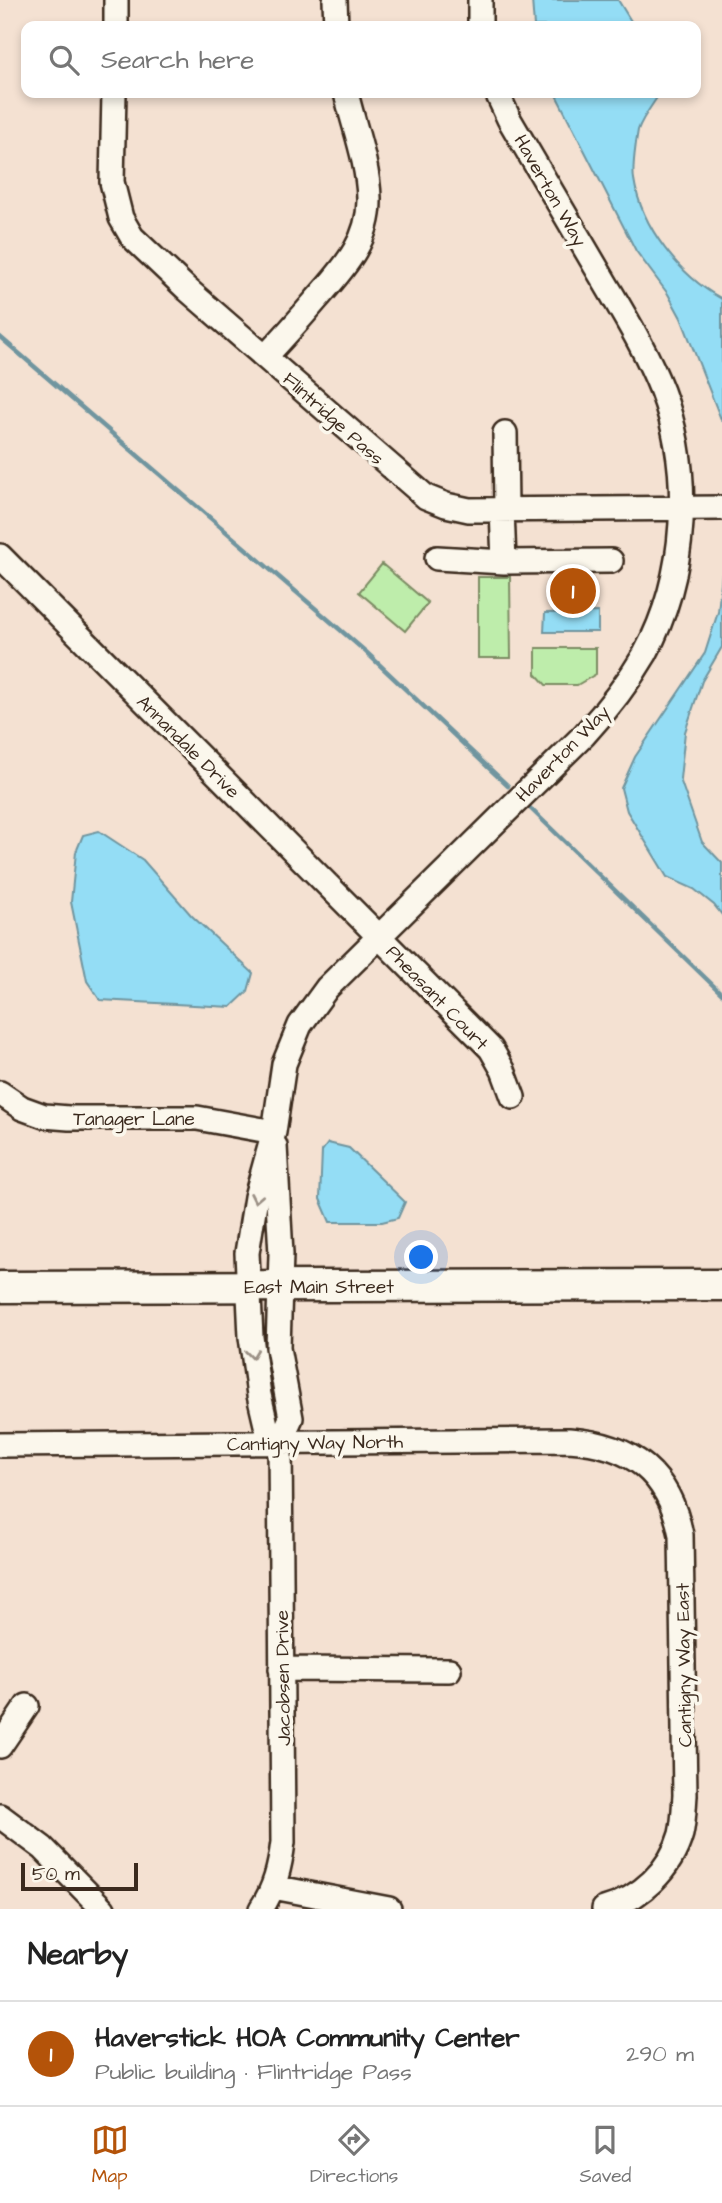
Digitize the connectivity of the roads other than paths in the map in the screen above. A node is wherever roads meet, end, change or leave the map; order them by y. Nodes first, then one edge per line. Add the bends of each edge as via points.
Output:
1 (116, 0) edge
2 (335, 0) edge
3 (480, 0) edge
4 (116, 21) edge
5 (336, 21) edge
6 (480, 21) edge
7 (114, 98) edge
8 (347, 98) edge
9 (499, 98) edge
10 (265, 357) junction
11 (505, 433) dead end
12 (681, 508) junction
13 (722, 508) edge
14 (504, 509) junction
15 (437, 558) dead end
16 (611, 561) dead end
17 (504, 562) junction
18 (3, 566) edge
19 (379, 936) junction
20 (0, 1093) edge
21 (513, 1097) dead end
22 (274, 1132) junction
23 (722, 1284) edge
24 (279, 1285) junction
25 (248, 1286) junction
26 (0, 1287) edge
27 (279, 1443) junction
28 (0, 1445) edge
29 (627, 1453) joint
30 (281, 1670) junction
31 (449, 1670) dead end
32 (27, 1706) dead end
33 (0, 1746) edge
34 (0, 1816) edge
35 (273, 1887) junction
36 (103, 1909) edge
37 (261, 1909) edge
38 (388, 1909) edge
39 (604, 1909) edge

1 - 4 street
2 - 5 street
3 - 6 street
7 - 10 street, Flintridge Pass via 112,182 125,227 147,253
8 - 10 street via 367,180 364,230 346,266
9 - 12 street, Haverton Way via 654,372 675,436
10 - 14 street, Flintridge Pass via 426,497 457,508
11 - 14 street
12 - 13 street, Flintridge Pass
12 - 14 street, Flintridge Pass
12 - 19 street, Haverton Way via 675,570 667,598 649,646 621,690 584,735
14 - 17 street
15 - 17 street
16 - 17 street
18 - 19 street, Annandale Drive
19 - 21 street, Pheasant Court via 491,1049
19 - 22 street, Haverton Way via 327,988 300,1025 281,1075
20 - 22 street, Tanager Lane via 44,1116 185,1117
22 - 24 street, Haverton Way
22 -> 25 street, Haverton Way via 256,1197 247,1253
23 - 24 main road, East Main Street
24 - 25 main road, East Main Street
24 - 27 street, Jacobsen Drive via 278,1348 291,1418
25 - 26 main road, East Main Street
25 -> 27 street via 262,1417
27 - 28 street, Cantigny Way North
27 - 29 street, Cantigny Way North via 569,1440 605,1444
27 - 30 street, Jacobsen Drive
29 - 39 street, Cantigny Way East via 665,1490 678,1520 685,1794 681,1833 664,1868 629,1899
30 - 31 street
30 - 35 street, Jacobsen Drive via 282,1842
32 - 33 street
34 - 36 street via 43,1848
35 - 37 street, Jacobsen Drive
35 - 38 street

